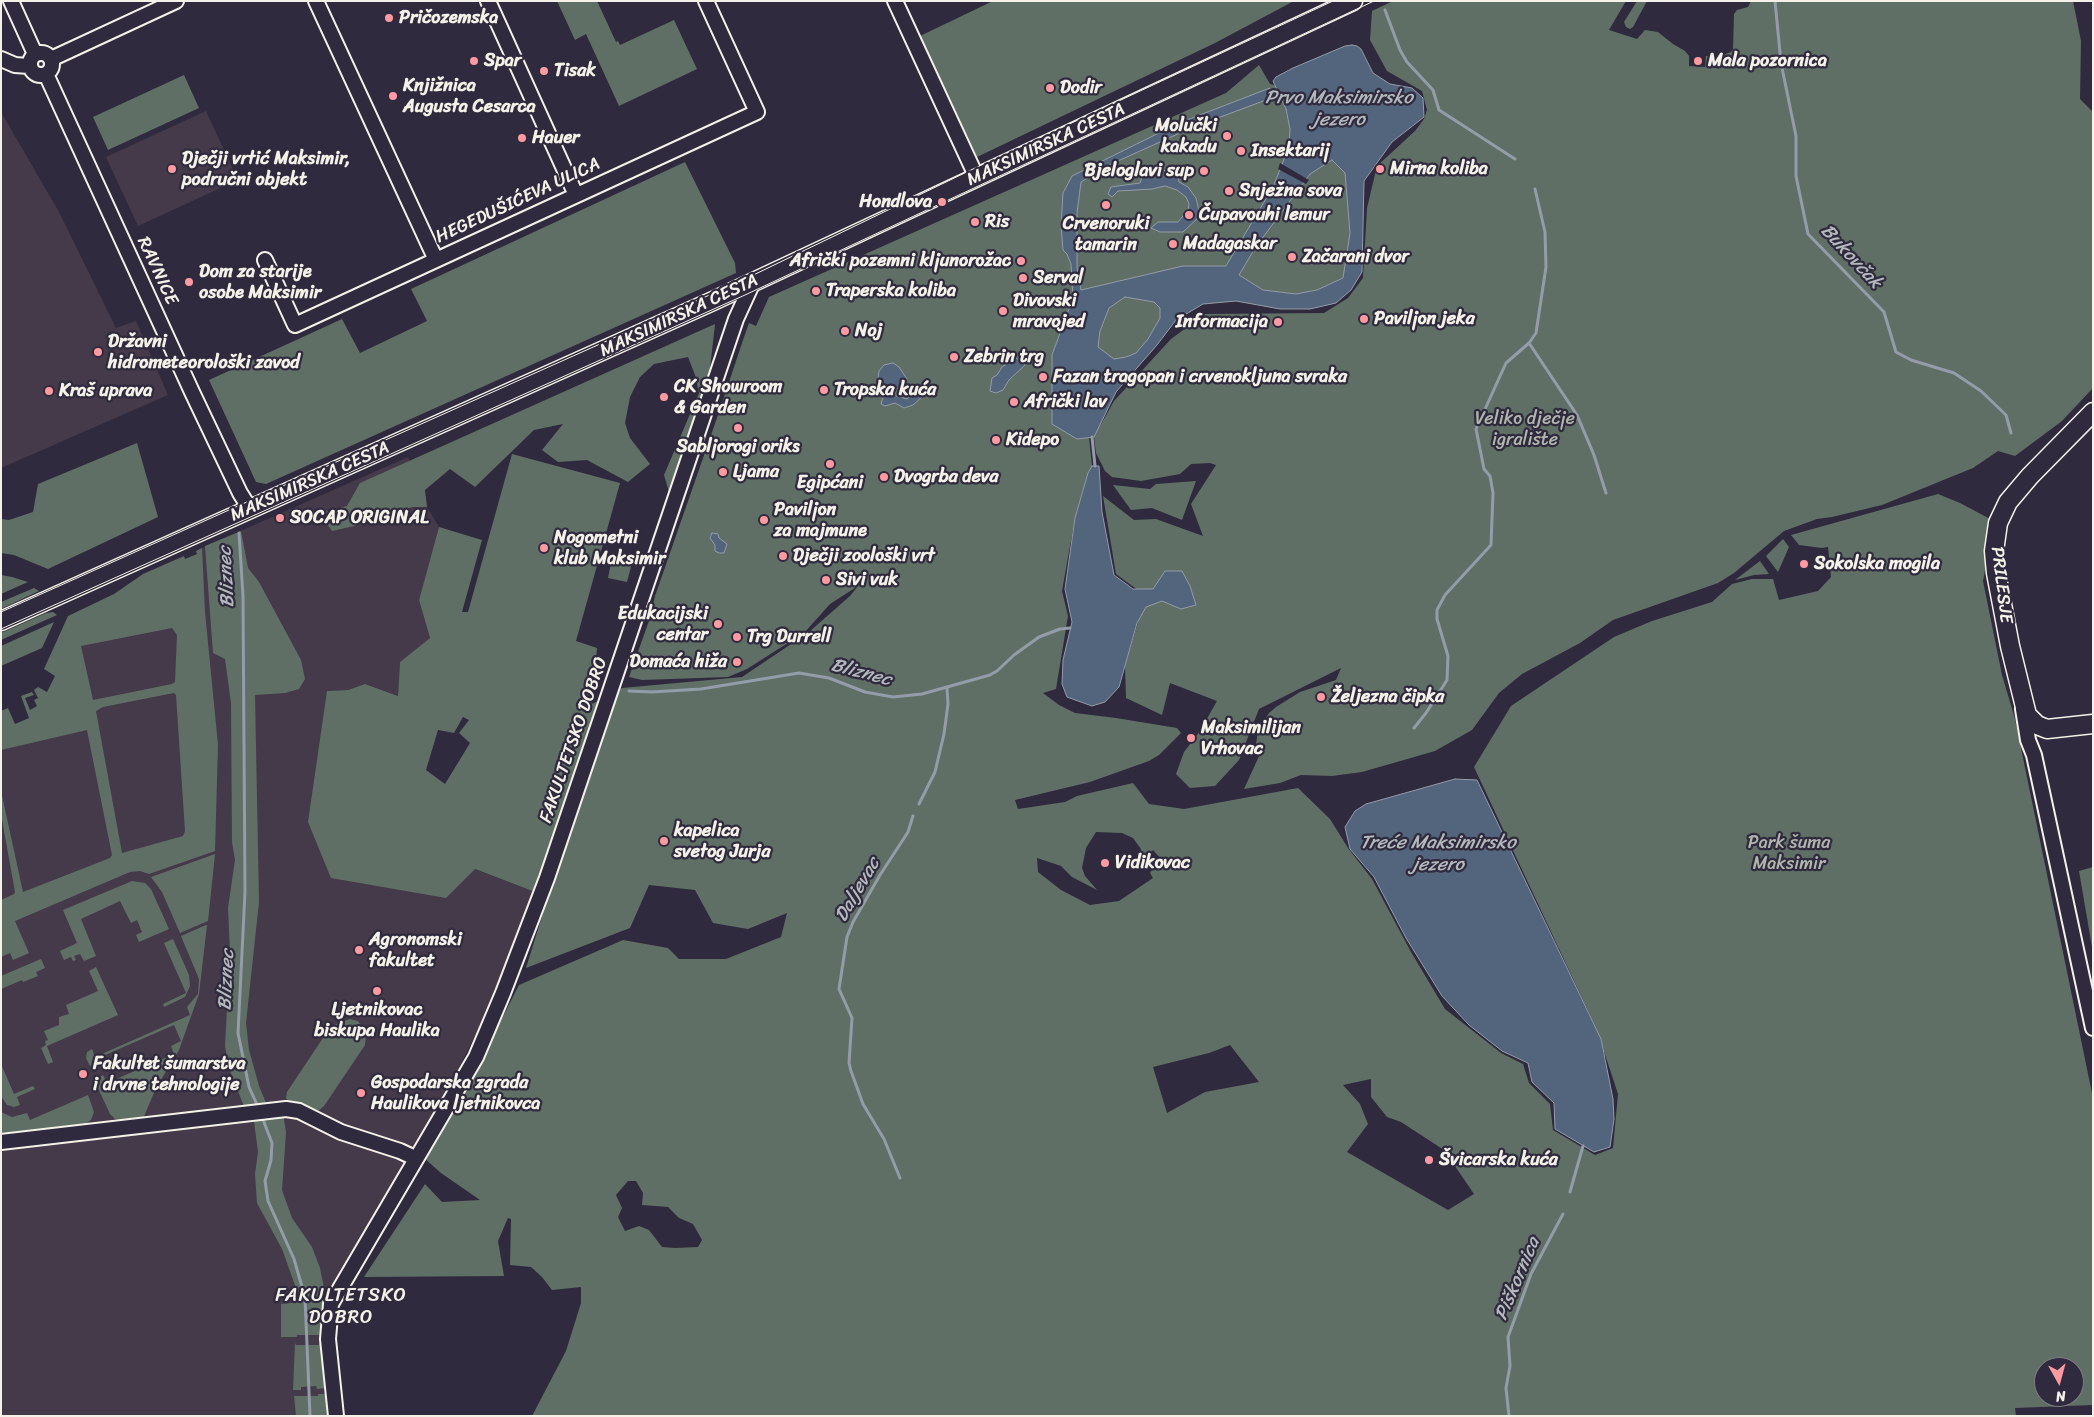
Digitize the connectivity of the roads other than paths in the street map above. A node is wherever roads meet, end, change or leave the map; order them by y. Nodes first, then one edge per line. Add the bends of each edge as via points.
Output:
1 (11, 1) edge
2 (176, 1) edge
3 (316, 1) edge
4 (488, 1) edge
5 (706, 1) edge
6 (895, 1) edge
7 (1353, 1) edge
8 (51, 58) junction
9 (1, 59) edge
10 (32, 60) junction
11 (46, 74) junction
12 (976, 178) junction
13 (576, 195) junction
14 (265, 260) dead end
15 (436, 260) junction
16 (753, 282) junction
17 (713, 301) junction
18 (736, 319) junction
19 (2093, 412) edge
20 (250, 509) junction
21 (1, 621) edge
22 (2023, 703) junction
23 (2093, 724) edge
24 (2053, 729) junction
25 (2034, 755) junction
26 (2093, 1028) edge
27 (1, 1142) edge
28 (415, 1158) junction
29 (336, 1416) edge

1 - 10 street
2 - 8 street
3 - 15 street
4 - 13 street
5 - 13 street, HEGEDUŠIĆEVA ULICA via 757,112
6 - 12 street
7 - 12 main road, MAKSIMIRSKA CESTA
8 - 10 street via 46,54
8 - 11 street via 52,66
9 - 10 street via 15,66
10 - 11 street via 35,74
11 - 20 street, RAVNICE via 192,392
12 - 16 main road, MAKSIMIRSKA CESTA
13 - 15 street, HEGEDUŠIĆEVA ULICA
14 - 15 street, HEGEDUŠIĆEVA ULICA via 295,325
16 - 17 main road, MAKSIMIRSKA CESTA
16 - 18 street, FAKULTETSKO DOBRO
17 - 18 street via 732,311
17 - 20 main road, MAKSIMIRSKA CESTA
18 - 28 street, FAKULTETSKO DOBRO via 547,878 476,1057
19 - 22 main road, PRILESJE via 2015,493 1998,523 1994,561
20 - 21 main road, MAKSIMIRSKA CESTA
22 - 24 main road, PRILESJE via 2032,722 2042,728
22 - 25 street, PRILESJE via 2028,740
23 - 24 main road
24 - 25 street via 2038,738
25 - 26 street, PRILESJE
27 - 28 street via 286,1109 299,1111 341,1132
28 - 29 street, FAKULTETSKO DOBRO via 331,1304 328,1339

